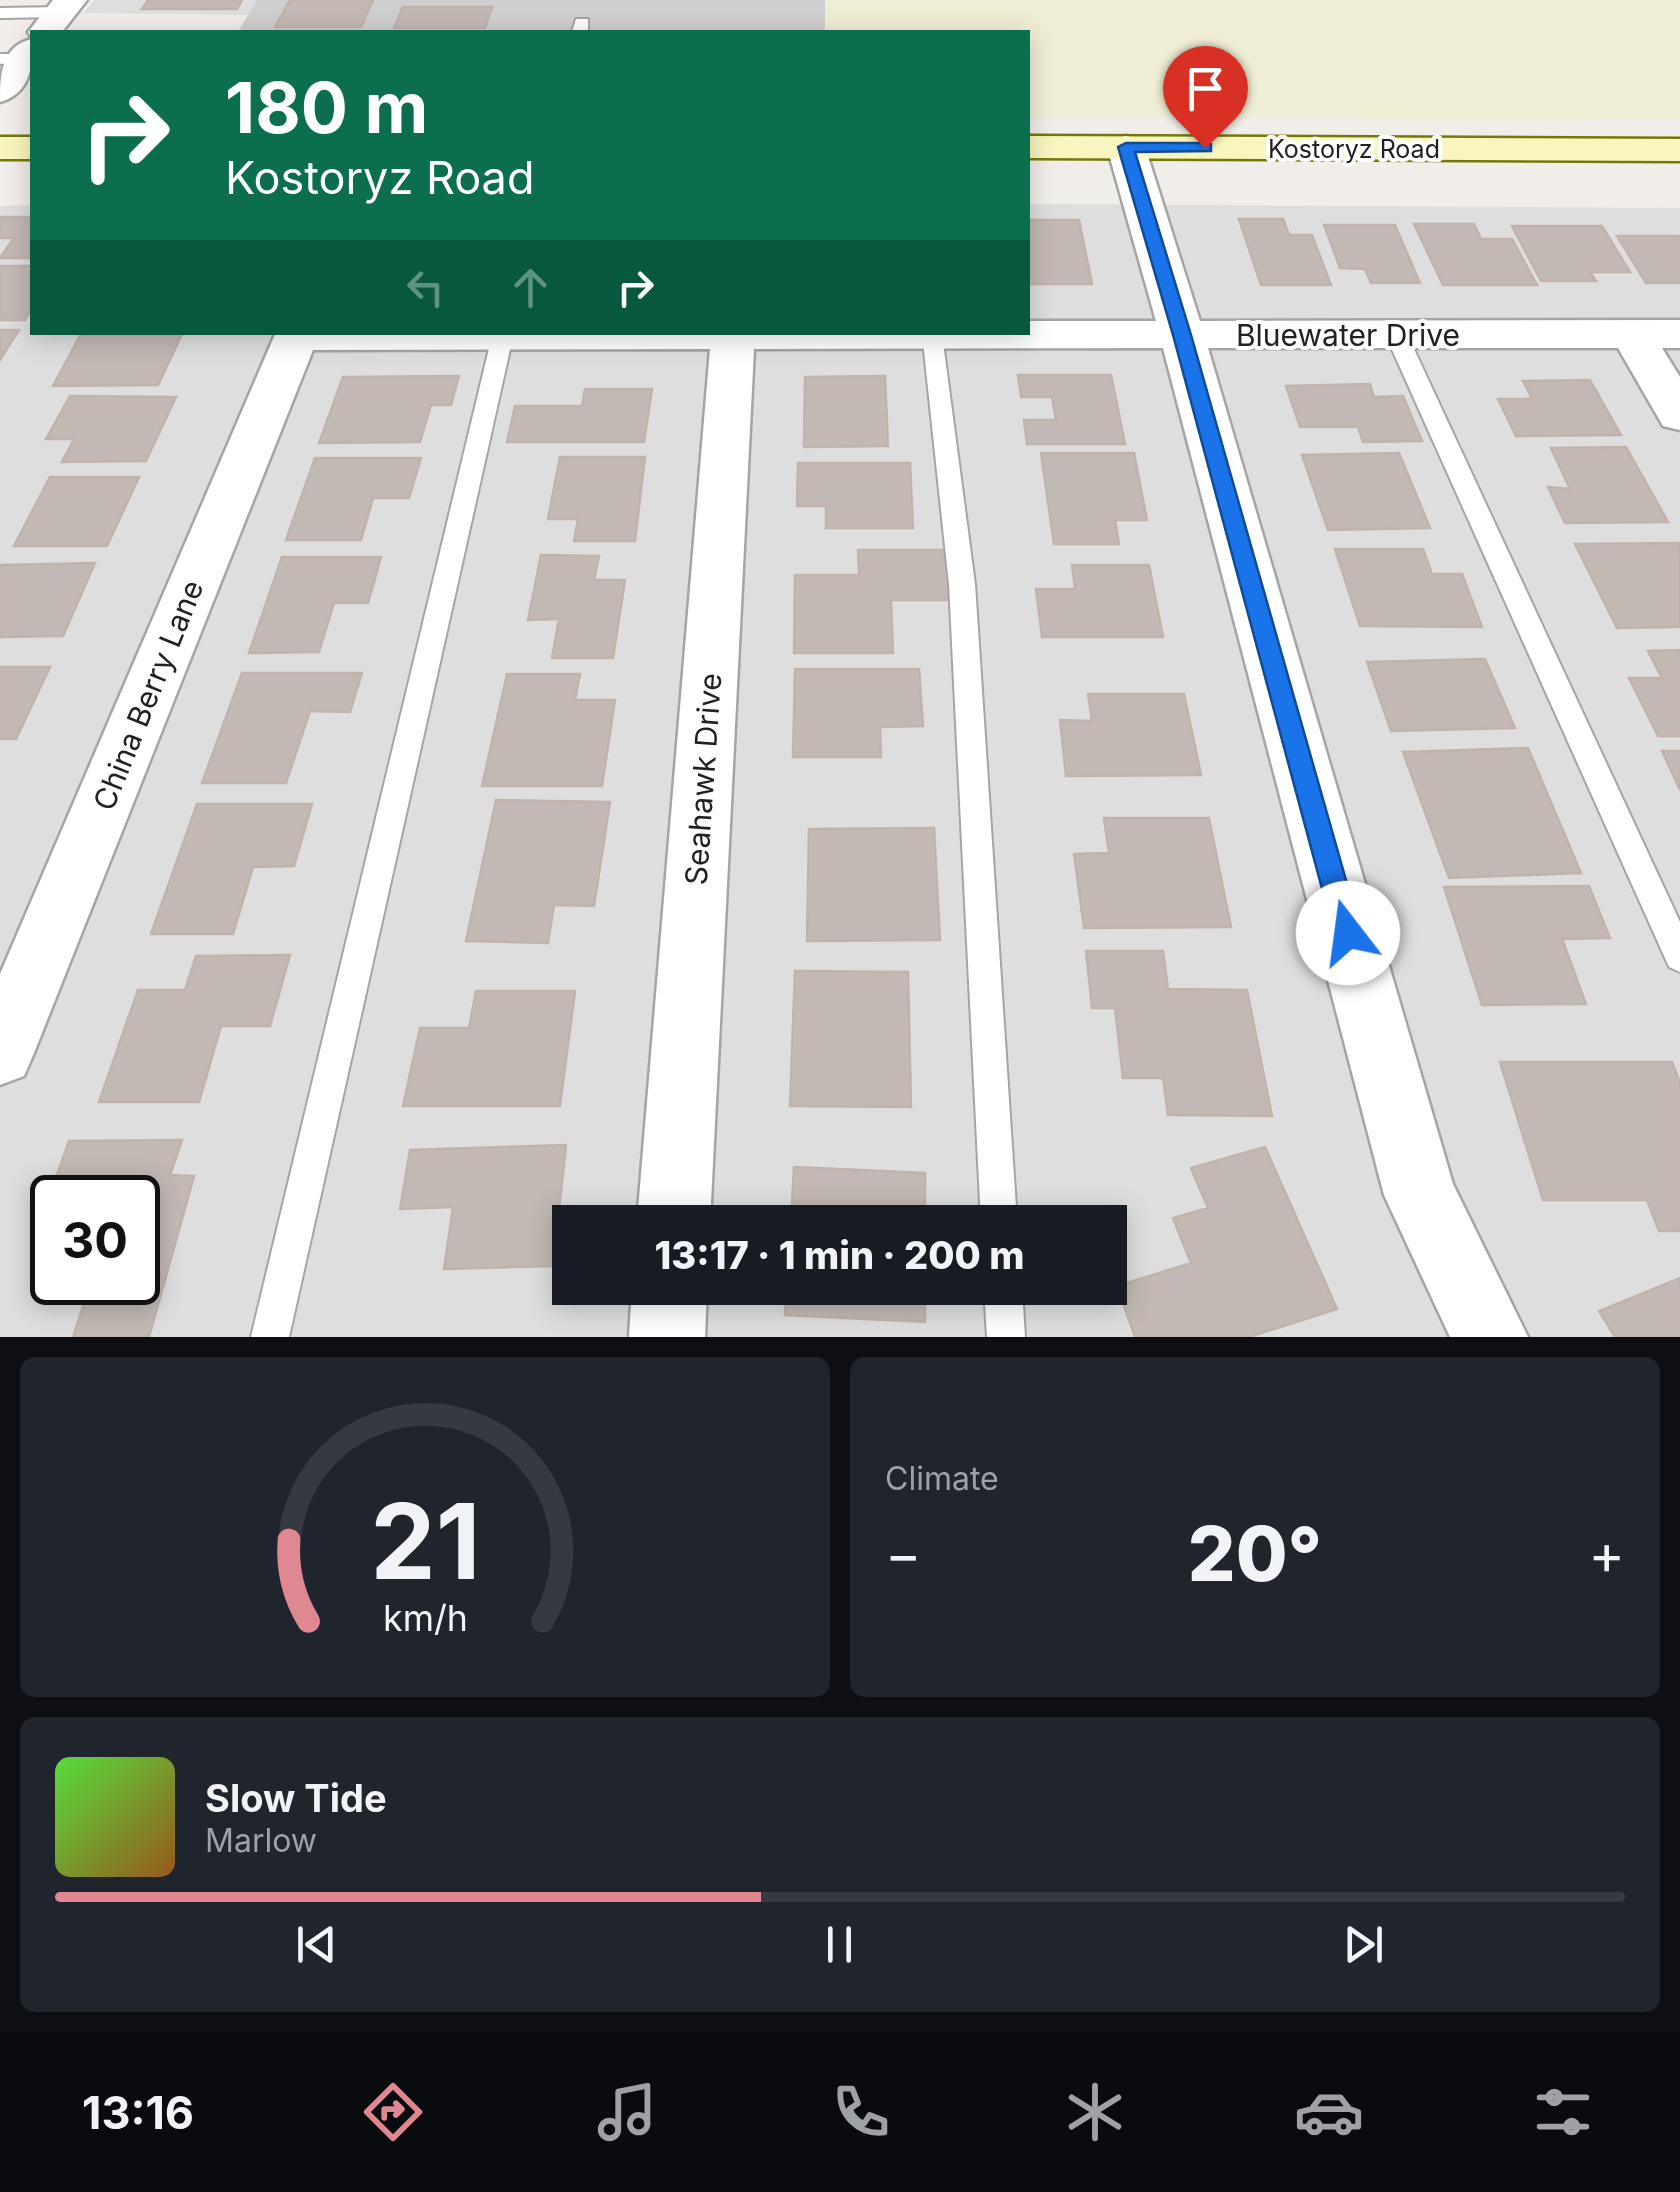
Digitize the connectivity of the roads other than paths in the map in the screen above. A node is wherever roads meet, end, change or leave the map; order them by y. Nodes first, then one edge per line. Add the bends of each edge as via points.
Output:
1 (0, 13) edge
2 (30, 30) edge
3 (30, 48) edge
4 (0, 91) edge
5 (1030, 147) edge
6 (1126, 147) junction
7 (0, 148) edge
8 (30, 148) edge
9 (1680, 150) edge
10 (1396, 334) junction
11 (1632, 334) junction
12 (1680, 334) edge
13 (930, 335) junction
14 (1182, 335) junction
15 (296, 336) joint
16 (502, 336) junction
17 (732, 336) junction
18 (1680, 415) edge
19 (1680, 957) edge
20 (0, 1053) edge
21 (675, 1205) edge
22 (998, 1205) edge
23 (669, 1305) edge
24 (1004, 1305) edge
25 (270, 1337) edge
26 (666, 1337) edge
27 (1006, 1337) edge
28 (1490, 1337) edge

1 - 2 lane
3 - 4 street
5 - 6 main road, Kostoryz Road
6 - 9 main road, Kostoryz Road
6 - 14 street
7 - 8 main road
10 - 11 street, Bluewater Drive
10 - 14 street, Bluewater Drive
10 - 19 lane
11 - 12 street, Bluewater Drive
11 - 18 street
13 - 14 street, Bluewater Drive
13 - 17 street, Bluewater Drive
13 - 22 lane via 962,584
14 - 28 street via 1420,1195
15 - 16 street, Bluewater Drive
15 - 20 street, China Berry Lane
16 - 17 street, Bluewater Drive
16 - 25 lane
17 - 21 street, Seahawk Drive
23 - 26 street
24 - 27 lane

